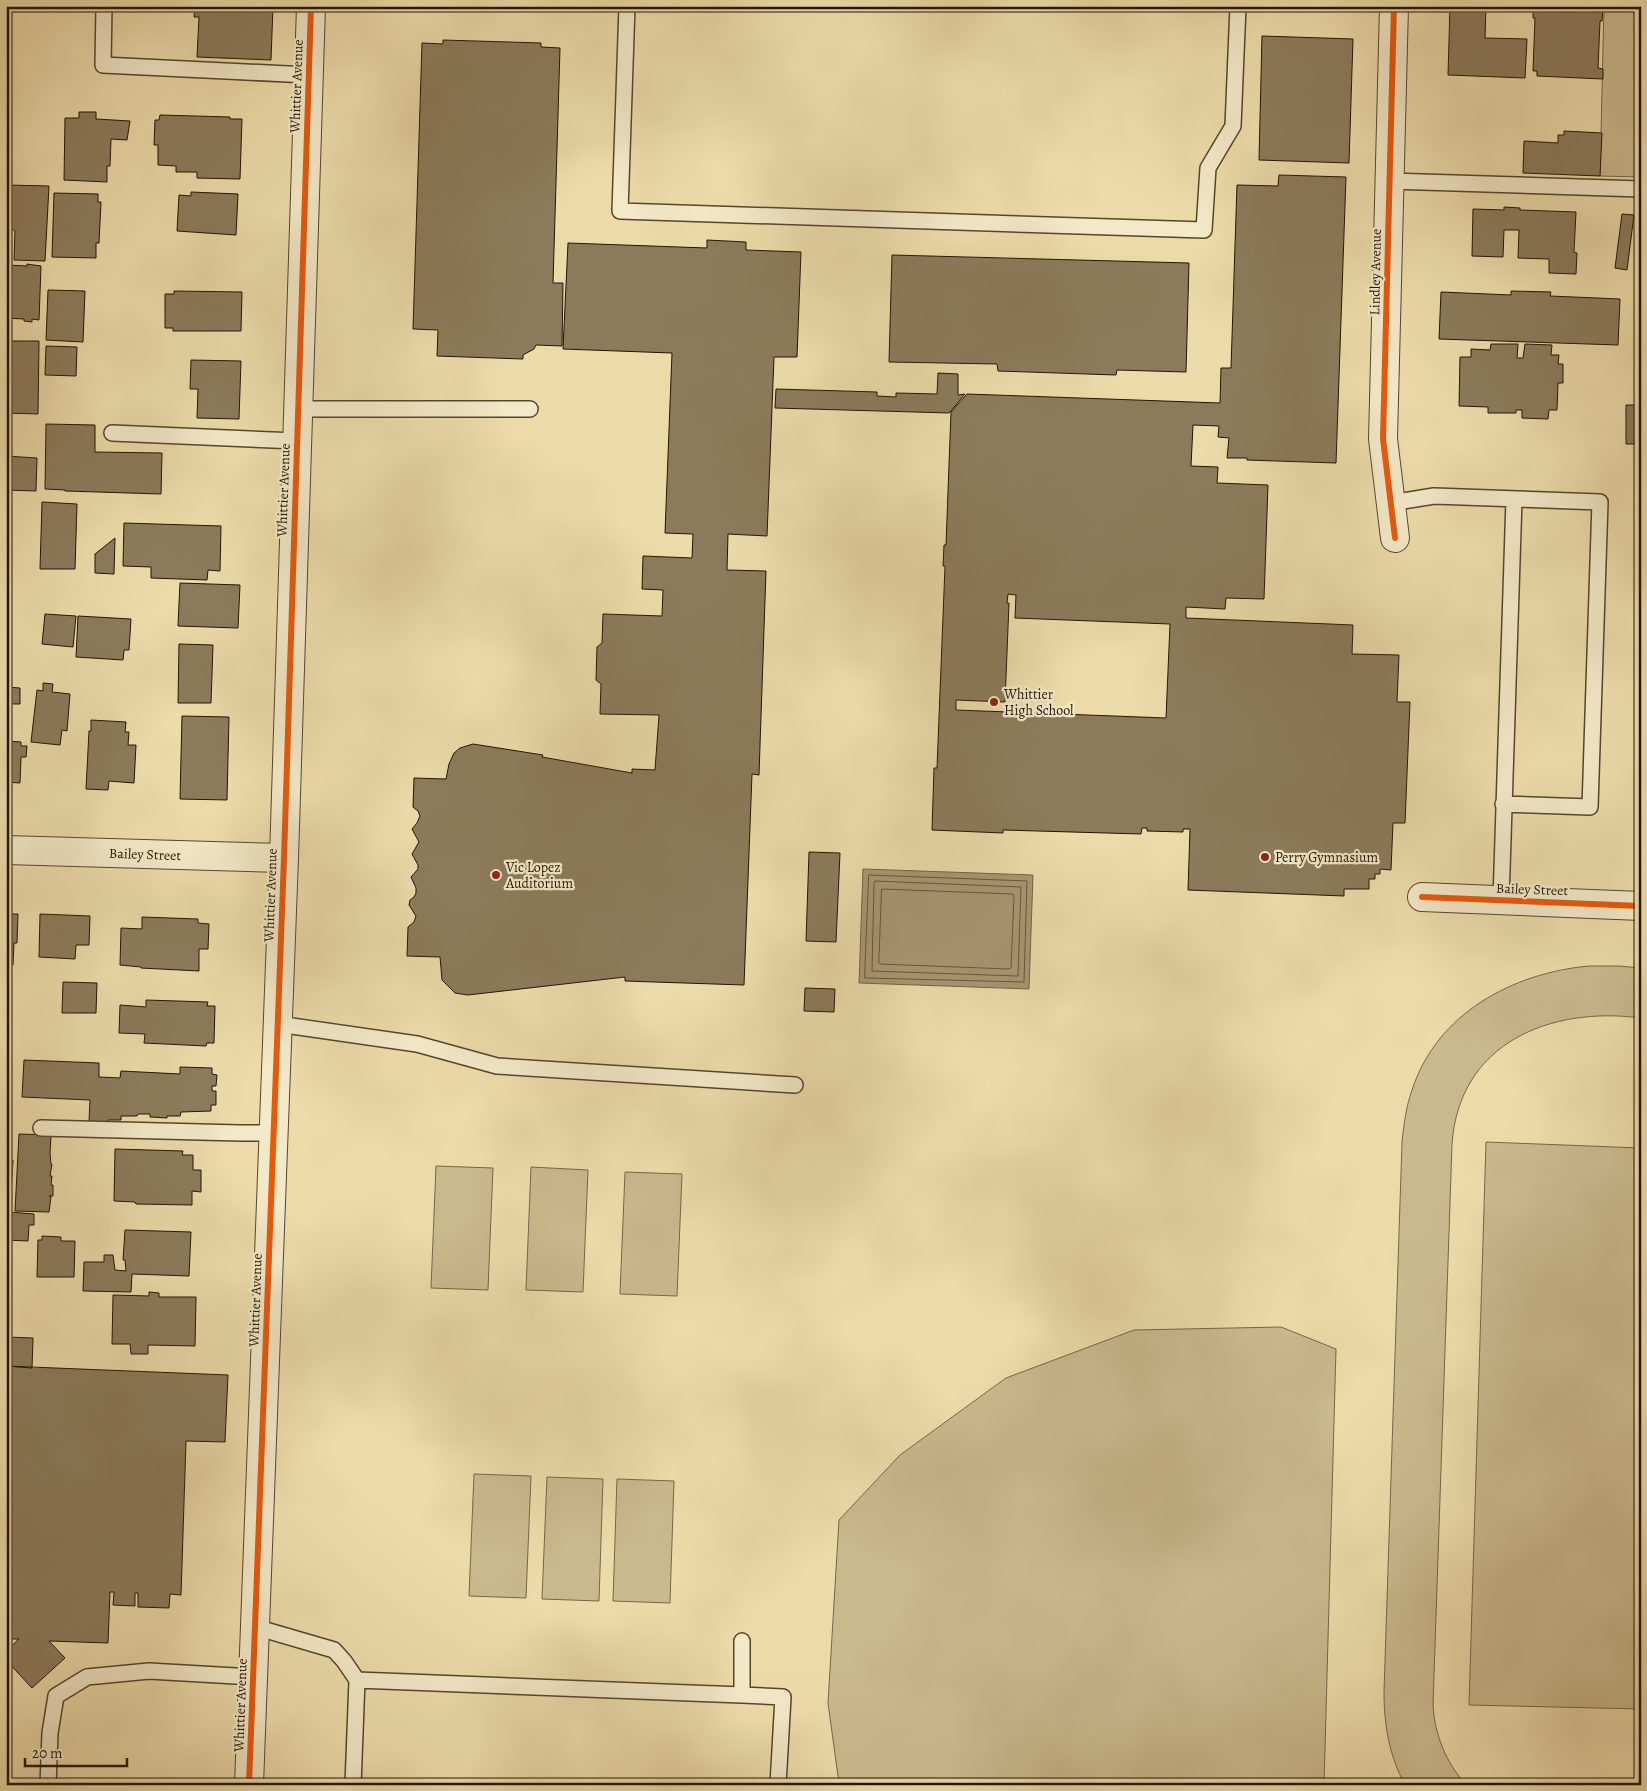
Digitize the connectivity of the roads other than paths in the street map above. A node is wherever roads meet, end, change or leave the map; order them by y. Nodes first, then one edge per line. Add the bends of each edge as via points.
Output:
1 (104, 6) edge
2 (311, 6) edge
3 (627, 6) edge
4 (1238, 6) edge
5 (1394, 6) edge
6 (308, 75) junction
7 (1390, 181) junction
8 (1641, 189) edge
9 (298, 409) junction
10 (530, 409) dead end
11 (112, 433) dead end
12 (297, 441) junction
13 (1514, 499) junction
14 (1391, 504) junction
15 (1395, 538) dead end
16 (1503, 804) junction
17 (6, 850) edge
18 (284, 858) junction
19 (1422, 898) dead end
20 (1500, 900) junction
21 (1641, 906) edge
22 (278, 1024) junction
23 (795, 1085) dead end
24 (41, 1128) dead end
25 (273, 1133) junction
26 (255, 1627) junction
27 (742, 1641) dead end
28 (253, 1677) junction
29 (357, 1680) junction
30 (742, 1695) junction
31 (48, 1785) edge
32 (249, 1785) edge
33 (353, 1785) edge
34 (778, 1785) edge

1 - 6 lane via 103,65
2 - 6 street, Whittier Avenue
3 - 4 lane via 620,211 1204,230 1208,168 1233,126
5 - 7 street, Lindley Avenue
6 - 9 street, Whittier Avenue
7 - 8 lane
7 - 14 street, Lindley Avenue via 1383,439
9 - 10 lane
9 - 12 street, Whittier Avenue
11 - 12 lane
12 - 18 street, Whittier Avenue
13 - 14 lane via 1434,496
13 - 16 lane
13 - 16 lane via 1600,502 1590,807
14 - 15 street, Lindley Avenue
16 - 20 lane
17 - 18 street, Bailey Street
18 - 22 street, Whittier Avenue
19 - 20 street, Bailey Street
20 - 21 street, Bailey Street
22 - 23 lane via 417,1044 497,1066
22 - 25 street, Whittier Avenue
24 - 25 lane
25 - 26 street, Whittier Avenue
26 - 28 street, Whittier Avenue
26 - 29 lane via 334,1650
27 - 30 lane
28 - 31 lane via 149,1671 87,1678 56,1696 50,1733
28 - 32 street, Whittier Avenue
29 - 30 lane
29 - 33 lane
30 - 34 lane via 783,1697

